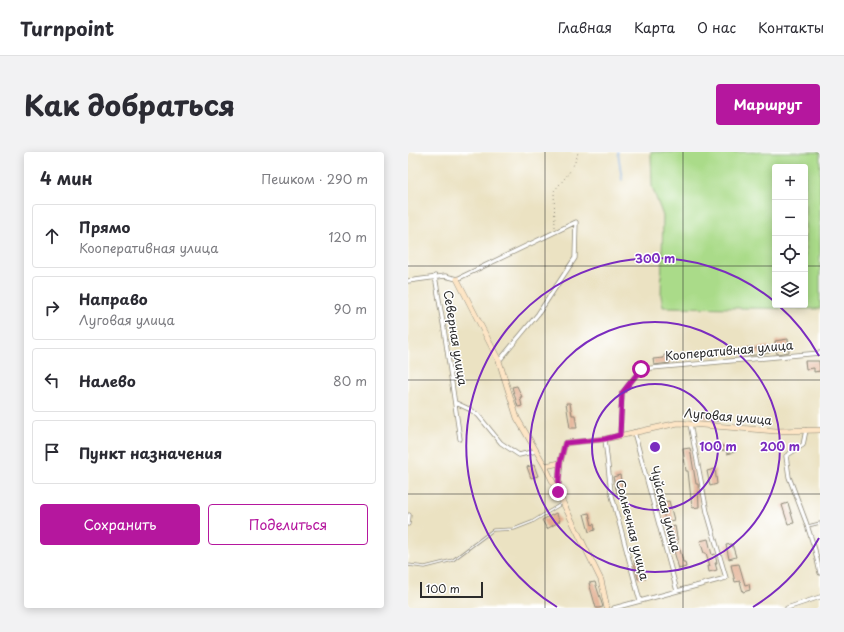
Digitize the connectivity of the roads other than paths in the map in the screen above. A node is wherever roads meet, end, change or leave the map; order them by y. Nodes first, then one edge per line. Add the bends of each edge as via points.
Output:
1 (435, 276) junction
2 (457, 279) junction
3 (408, 281) edge
4 (820, 353) edge
5 (499, 361) junction
6 (456, 403) junction
7 (690, 424) junction
8 (806, 430) junction
9 (820, 430) edge
10 (634, 432) junction
11 (620, 435) junction
12 (460, 439) dead end
13 (605, 439) junction
14 (536, 451) junction
15 (560, 463) junction
16 (545, 466) junction
17 (558, 492) junction
18 (563, 503) junction
19 (409, 516) dead end
20 (820, 523) edge
21 (408, 524) edge
22 (807, 526) junction
23 (408, 565) edge
24 (820, 573) edge
25 (677, 591) junction
26 (820, 597) edge
27 (640, 601) junction
28 (607, 608) edge
29 (614, 608) edge
30 (788, 608) edge

1 - 2 street
1 - 3 street
1 - 6 street, Северная улица
2 - 5 street
2 - 5 street via 576,222 575,258 538,314
4 - 11 street, Кооперативная улица via 641,369 622,393
5 - 14 street via 517,418
6 - 12 street, Северная улица
6 - 14 street, Северная улица via 478,415 500,443 519,455
7 - 8 street, Луговая улица via 776,431
7 - 10 street, Луговая улица via 678,423
7 - 25 street via 707,512 726,578
8 - 9 street, Луговая улица
8 - 22 street via 804,445 786,456 789,477
10 - 11 street, Луговая улица
10 - 25 street, Чуйская улица
11 - 13 street, Луговая улица
13 - 15 street, Луговая улица via 565,443
13 - 27 street, Солнечная улица via 611,492
14 - 16 street
15 - 16 street
15 - 17 street
16 - 17 street
17 - 18 street
18 - 23 lane via 532,522 514,529 493,530 453,560 425,567
18 - 28 street via 601,580
19 - 21 street
20 - 22 lane
22 - 24 street
25 - 27 street
26 - 30 street
27 - 29 street

